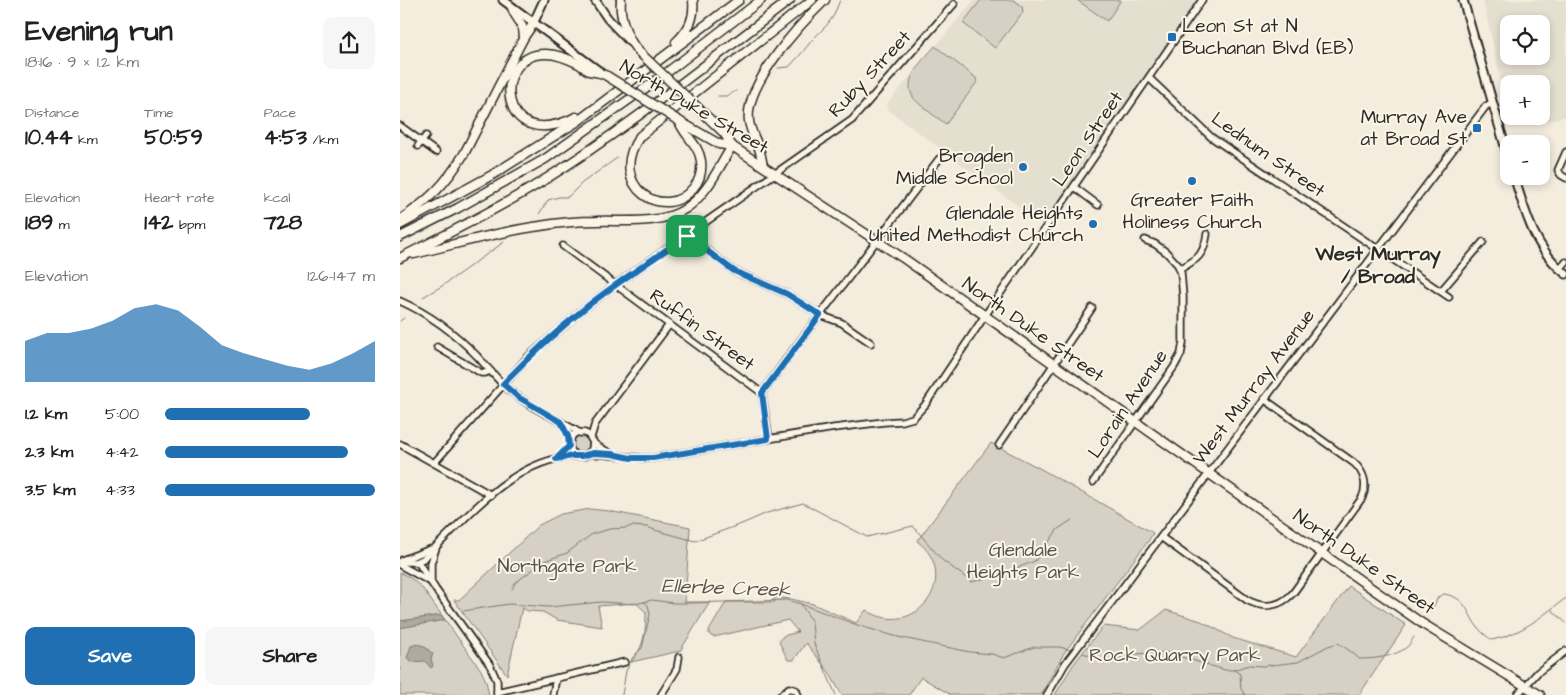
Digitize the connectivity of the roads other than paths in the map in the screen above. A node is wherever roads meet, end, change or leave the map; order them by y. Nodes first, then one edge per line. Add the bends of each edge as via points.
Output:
1 (503, 0) edge
2 (544, 0) edge
3 (595, 0) edge
4 (622, 0) edge
5 (693, 0) edge
6 (739, 0) edge
7 (762, 0) edge
8 (790, 0) edge
9 (812, 0) edge
10 (825, 0) edge
11 (1202, 0) edge
12 (1463, 0) edge
13 (954, 4) dead end
14 (512, 8) junction
15 (533, 24) junction
16 (524, 37) junction
17 (632, 44) junction
18 (670, 51) junction
19 (599, 71) junction
20 (1149, 78) junction
21 (605, 100) junction
22 (1492, 103) junction
23 (679, 121) junction
24 (400, 126) edge
25 (1502, 135) edge
26 (426, 136) dead end
27 (420, 144) junction
28 (732, 146) junction
29 (436, 152) dead end
30 (1566, 152) edge
31 (939, 159) dead end
32 (763, 165) junction
33 (775, 174) junction
34 (1566, 178) edge
35 (1517, 185) edge
36 (1074, 187) junction
37 (1098, 205) dead end
38 (400, 220) edge
39 (400, 225) edge
40 (1207, 234) dead end
41 (687, 236) junction
42 (400, 237) edge
43 (877, 240) junction
44 (1145, 240) dead end
45 (1483, 242) dead end
46 (563, 246) dead end
47 (1378, 248) junction
48 (400, 258) edge
49 (1566, 262) edge
50 (1180, 269) junction
51 (1563, 272) edge
52 (615, 285) junction
53 (1441, 292) junction
54 (1449, 296) dead end
55 (400, 301) edge
56 (1092, 308) dead end
57 (820, 315) junction
58 (984, 317) junction
59 (669, 325) junction
60 (871, 343) dead end
61 (436, 347) dead end
62 (1054, 364) junction
63 (490, 371) junction
64 (503, 384) junction
65 (762, 393) junction
66 (1264, 399) junction
67 (561, 422) junction
68 (1134, 422) junction
69 (595, 424) junction
70 (581, 433) junction
71 (592, 439) junction
72 (768, 439) junction
73 (400, 444) edge
74 (570, 444) junction
75 (999, 445) dead end
76 (589, 454) junction
77 (612, 454) junction
78 (576, 456) junction
79 (556, 459) junction
80 (434, 462) junction
81 (1208, 473) junction
82 (1093, 482) dead end
83 (491, 495) junction
84 (1161, 537) junction
85 (437, 546) junction
86 (1322, 553) junction
87 (400, 562) edge
88 (418, 562) junction
89 (431, 582) junction
90 (1566, 651) edge
91 (680, 657) dead end
92 (625, 662) dead end
93 (556, 678) junction
94 (1525, 686) junction
95 (497, 694) edge
96 (553, 695) edge
97 (661, 695) edge
98 (781, 695) edge
99 (798, 695) edge
100 (1047, 695) edge
101 (1517, 695) edge
102 (1540, 695) edge

1 - 14 main road, North Duke Street
2 - 15 main road
3 - 17 main road
4 - 17 highway via 621,11
5 - 18 highway via 694,13 688,29
6 - 18 highway
7 - 42 highway via 545,160
8 - 48 highway via 612,134 540,182
9 - 23 highway via 640,136 629,159 630,174 640,192 656,201 682,198 699,179 699,153
10 - 32 highway via 773,60 750,103 749,120
11 - 20 street, Leon Street
12 - 22 main road
13 - 33 street, Ruby Street via 852,120
14 - 15 main road, North Duke Street
14 - 16 highway via 522,23
15 - 16 highway
15 - 19 main road, North Duke Street
16 - 38 highway via 456,167 432,196
17 - 28 highway, bridge via 724,134
18 - 21 highway
19 - 21 highway via 589,71 554,55 533,56 520,65 511,78 510,98 518,116 542,127 563,123
19 - 23 highway, North Duke Street, bridge
20 - 36 street, Leon Street
20 - 47 street, Lednum Street via 1211,137
21 - 39 highway via 578,121 492,175
22 - 25 main road
22 - 47 street, West Murray Avenue via 1486,106
23 - 28 highway, North Duke Street via 719,144
24 - 27 street
26 - 27 street
27 - 29 street
28 - 32 highway, North Duke Street
28 - 48 highway via 697,199 672,216 597,220 514,230
30 - 34 street via 1558,170
31 - 43 street
32 - 33 highway, North Duke Street
33 - 41 street, Ruby Street
33 - 43 highway, North Duke Street
35 - 51 main road via 1529,224 1542,248
36 - 37 street
36 - 58 street, Leon Street
40 - 50 street via 1202,254
41 - 52 street, Ruby Street
41 - 57 street via 734,271 787,294
43 - 57 street
43 - 58 highway, North Duke Street
44 - 50 street via 1166,252
45 - 53 street
46 - 52 street, Ruffin Street
47 - 53 street, Lednum Street
47 - 66 street, West Murray Avenue
49 - 51 street
50 - 68 street, Lorain Avenue via 1183,297 1181,354
52 - 59 street, Ruffin Street
52 - 64 street, Ruby Street via 549,338
53 - 54 street, Lednum Street
55 - 63 street via 454,334
56 - 62 street
57 - 60 street via 842,323
57 - 65 street
58 - 62 highway, North Duke Street
58 - 72 street, Leon Street via 913,418
59 - 65 street, Ruffin Street
59 - 69 street
61 - 63 street via 481,373
62 - 68 highway, North Duke Street
62 - 75 street
63 - 64 street
64 - 67 street via 518,397
64 - 80 street, Ruby Street
65 - 72 street, Ruffin Street
66 - 81 street, West Murray Avenue
66 - 86 street via 1354,463 1364,476 1362,498
67 - 70 street
67 - 74 street
68 - 81 highway, North Duke Street
68 - 82 street, Lorain Avenue
69 - 70 street
69 - 71 street
70 - 71 street
70 - 74 street via 574,435
71 - 76 street via 593,447
71 - 77 street
72 - 77 street via 653,458
73 - 80 street
74 - 78 street
74 - 79 street
76 - 77 street
76 - 78 street
78 - 79 street
79 - 83 street via 529,468
80 - 83 street
81 - 84 street, West Murray Avenue
81 - 86 highway, North Duke Street
83 - 85 street
84 - 86 street via 1247,600 1262,606 1279,604 1287,599
84 - 100 street, West Murray Avenue via 1065,664
85 - 87 street
85 - 88 street
85 - 89 street via 431,562
86 - 94 highway, North Duke Street via 1423,624
87 - 88 street
87 - 89 street
88 - 89 street
89 - 95 street via 490,665
90 - 94 street
91 - 97 street via 677,669
92 - 93 street
93 - 95 street
93 - 96 street
94 - 101 street
94 - 102 highway, North Duke Street
98 - 99 street via 788,688 796,690

